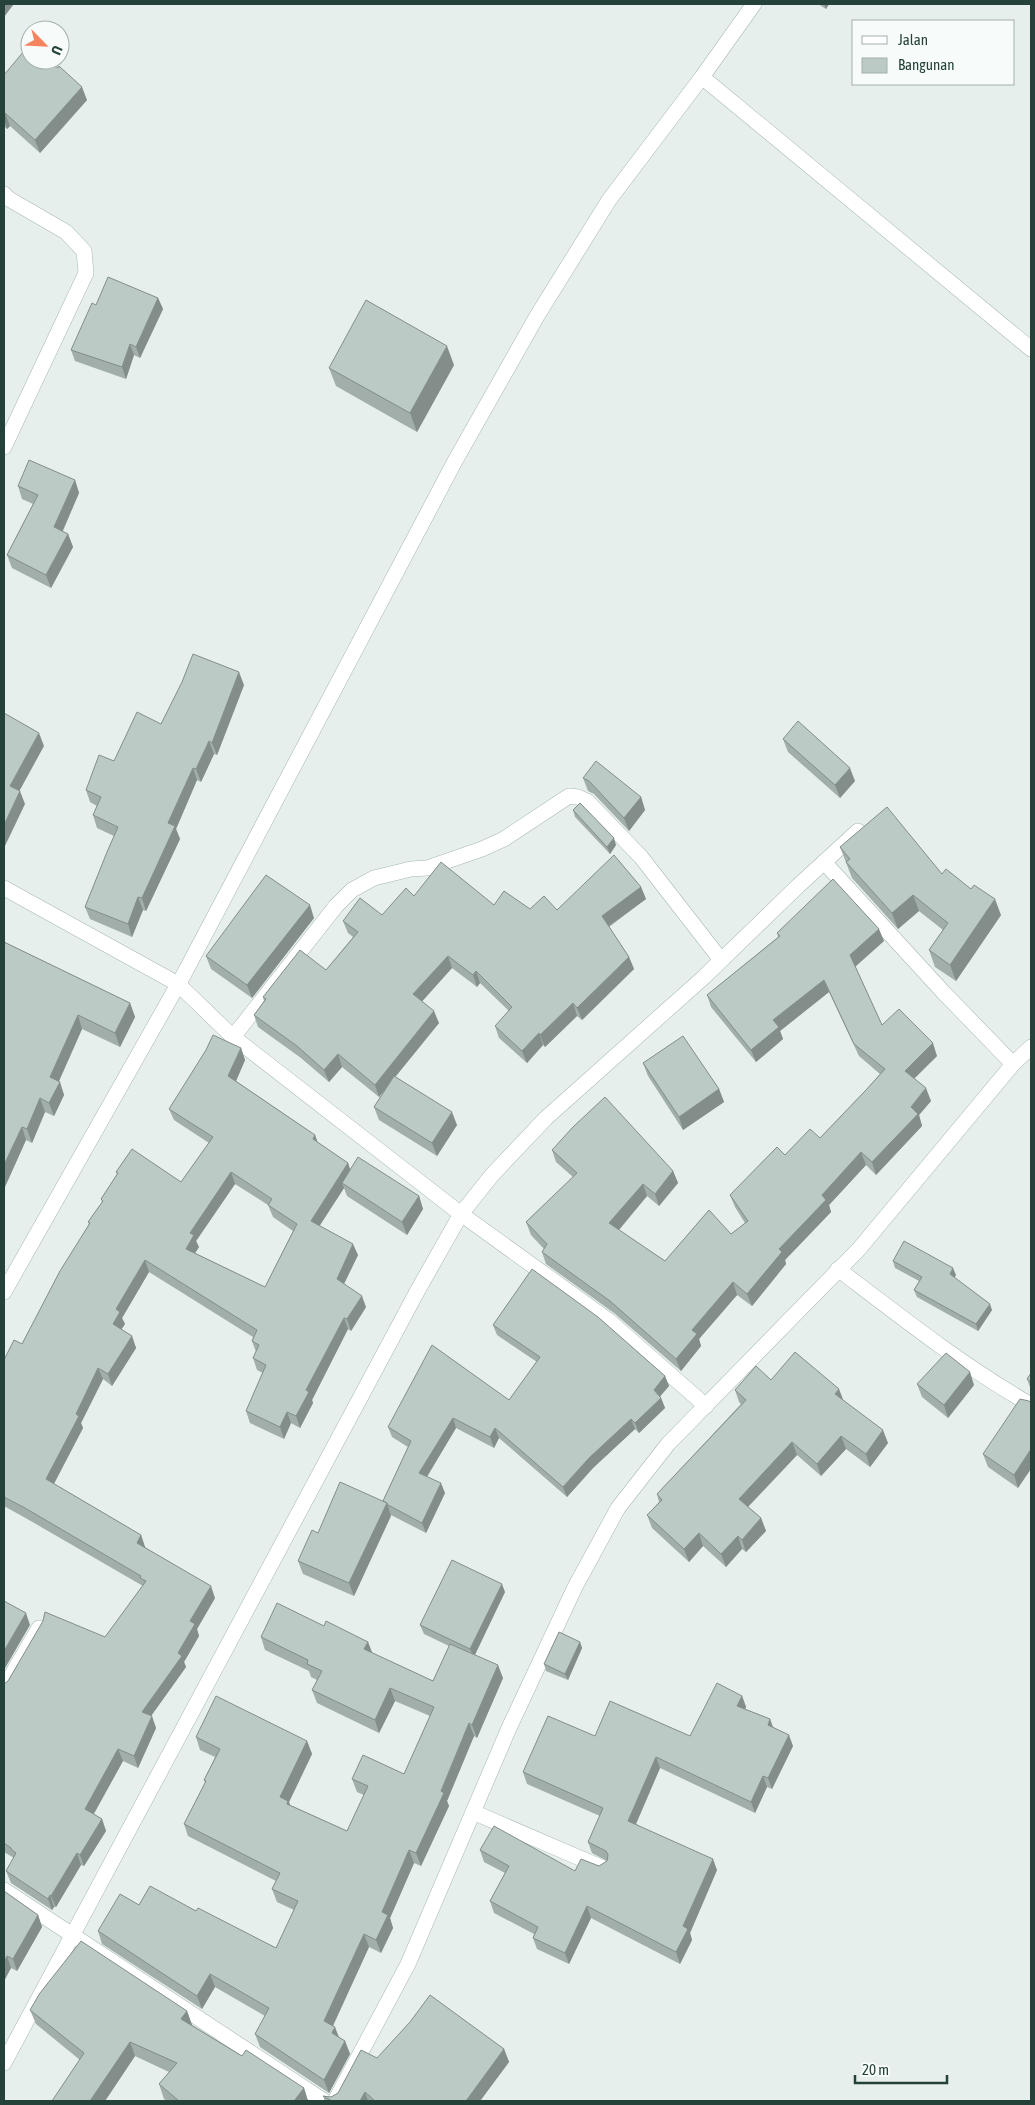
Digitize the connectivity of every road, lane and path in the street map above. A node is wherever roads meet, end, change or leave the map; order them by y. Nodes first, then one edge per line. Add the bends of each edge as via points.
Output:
1 (754, 4) edge
2 (702, 77) junction
3 (4, 194) edge
4 (1031, 349) edge
5 (4, 447) edge
6 (858, 831) edge
7 (824, 862) junction
8 (4, 888) edge
9 (721, 960) junction
10 (178, 984) junction
11 (233, 1037) junction
12 (1031, 1048) edge
13 (1014, 1064) junction
14 (461, 1214) junction
15 (838, 1270) junction
16 (4, 1292) edge
17 (1031, 1405) edge
18 (706, 1406) junction
19 (39, 1628) edge
20 (4, 1688) edge
21 (473, 1812) junction
22 (603, 1868) edge
23 (4, 1890) edge
24 (74, 1935) junction
25 (4, 2063) edge
26 (324, 2101) edge
27 (335, 2101) edge

1 - 2 street
2 - 4 street
2 - 10 street via 609,200 537,316 455,461
3 - 5 street via 66,232 84,251 86,273
6 - 7 street
7 - 9 street
7 - 13 street
8 - 10 street
9 - 11 street via 641,857 587,801 569,796 504,839 482,849 427,868 374,878 352,890
9 - 14 street via 546,1118 492,1174
10 - 11 street
10 - 16 street
11 - 14 street
12 - 13 street
13 - 15 street
14 - 18 street via 608,1320
14 - 24 street
15 - 17 street via 929,1338
15 - 18 street
18 - 21 street via 668,1444 618,1508 567,1605
19 - 20 street
21 - 22 street
21 - 27 street via 408,1964
23 - 24 street
24 - 25 street
24 - 26 street

